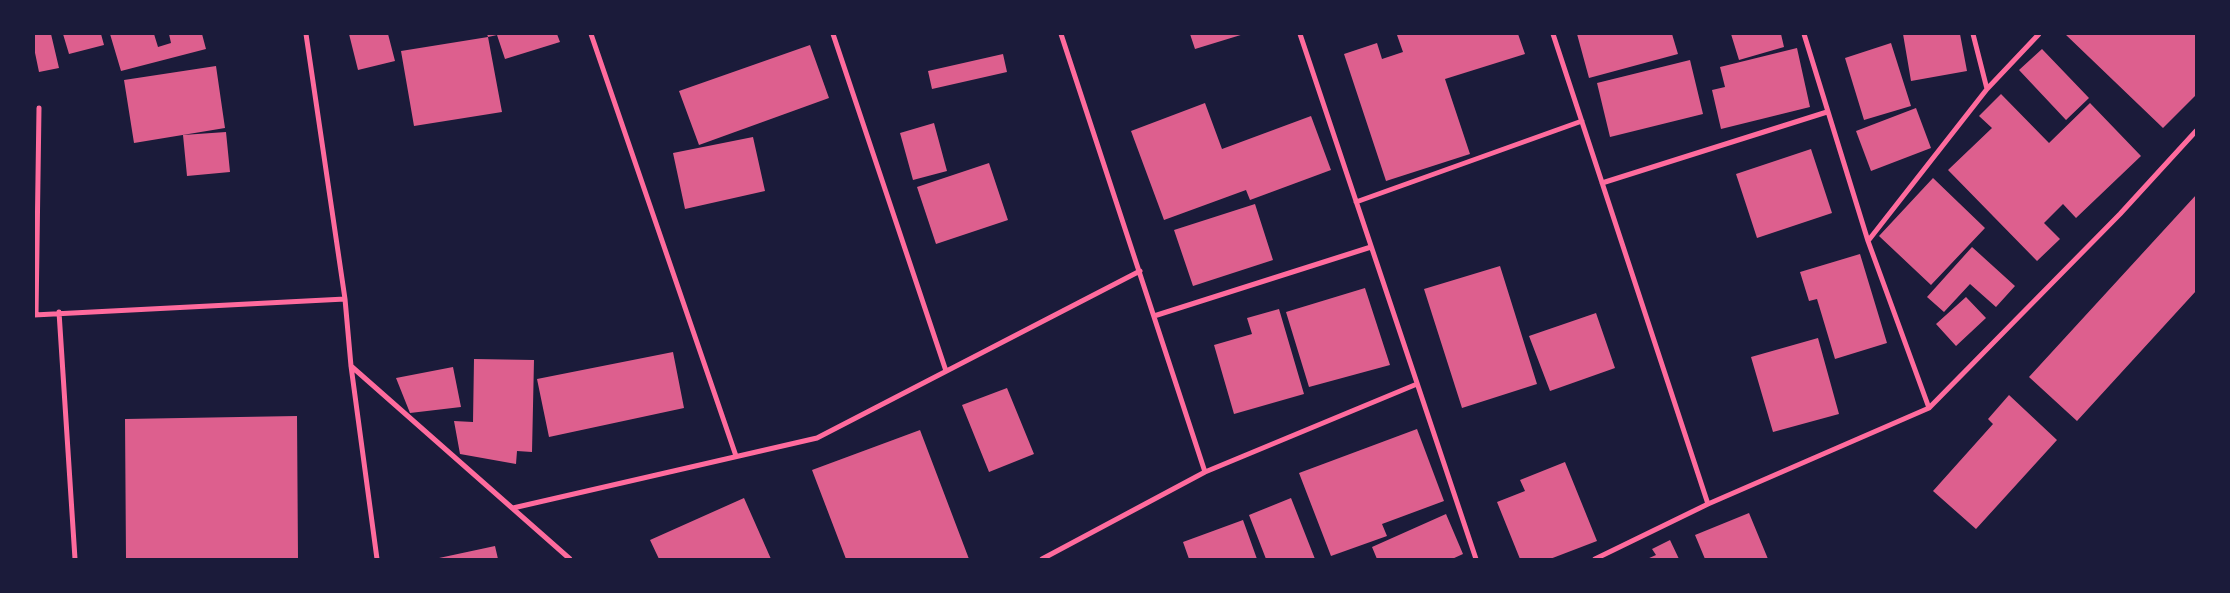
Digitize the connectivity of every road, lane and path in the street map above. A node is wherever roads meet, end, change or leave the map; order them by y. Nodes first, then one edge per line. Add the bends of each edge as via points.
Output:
1 (306, 34) edge
2 (591, 34) edge
3 (833, 34) edge
4 (1062, 34) edge
5 (1300, 34) edge
6 (1553, 34) edge
7 (1804, 34) edge
8 (1973, 34) edge
9 (2039, 34) edge
10 (1987, 89) junction
11 (39, 108) dead end
12 (1826, 112) junction
13 (1582, 121) junction
14 (2196, 131) edge
15 (1602, 183) junction
16 (1356, 202) junction
17 (1868, 241) junction
18 (1371, 246) junction
19 (1140, 271) junction
20 (345, 299) junction
21 (59, 312) junction
22 (35, 315) edge
23 (1154, 316) junction
24 (351, 366) junction
25 (946, 371) junction
26 (1417, 384) junction
27 (1929, 408) junction
28 (736, 456) junction
29 (1205, 472) junction
30 (1708, 504) junction
31 (513, 508) junction
32 (75, 559) edge
33 (377, 559) edge
34 (570, 559) edge
35 (1042, 559) edge
36 (1476, 559) edge
37 (1595, 559) edge

1 - 20 street
2 - 28 street
3 - 25 street
4 - 19 street
5 - 16 street
6 - 13 street
7 - 12 street
8 - 10 street
9 - 10 street
10 - 17 street
11 - 22 street
12 - 15 street
12 - 17 street
13 - 15 street
13 - 16 street
14 - 27 street via 2113,221
15 - 30 street
16 - 18 street
17 - 27 street
18 - 23 street
18 - 26 street
19 - 23 street
19 - 25 street
20 - 21 street
20 - 24 street
21 - 22 street
21 - 32 street
23 - 29 street
24 - 31 street
24 - 33 street
25 - 28 street via 816,438
26 - 29 street
26 - 36 street
27 - 30 street
28 - 31 street
29 - 35 street
30 - 37 street
31 - 34 street

